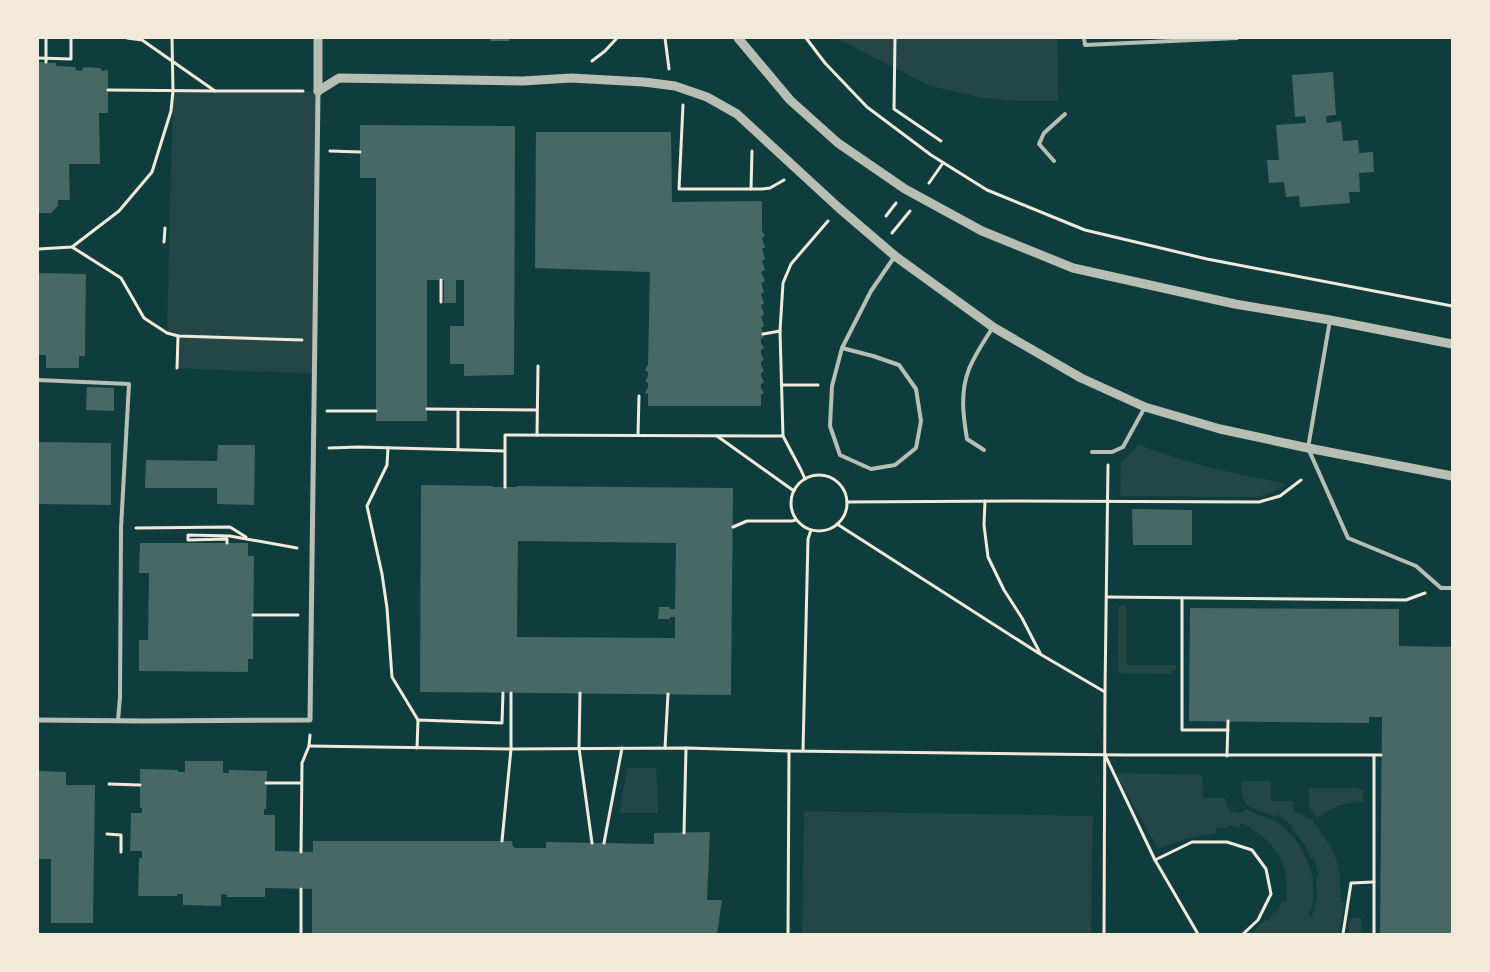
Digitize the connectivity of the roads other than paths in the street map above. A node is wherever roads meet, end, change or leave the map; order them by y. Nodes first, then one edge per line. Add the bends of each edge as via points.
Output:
1 (318, 38) edge
2 (738, 38) edge
3 (1084, 38) edge
4 (1237, 38) edge
5 (318, 90) junction
6 (1066, 114) dead end
7 (1054, 161) dead end
8 (895, 256) junction
9 (1330, 320) junction
10 (993, 327) junction
11 (1452, 344) edge
12 (842, 348) junction
13 (38, 380) edge
14 (1145, 407) junction
15 (1308, 448) junction
16 (984, 450) dead end
17 (1092, 452) dead end
18 (1452, 476) edge
19 (1452, 588) edge
20 (38, 720) edge
21 (118, 721) junction

1 - 5 street
2 - 9 street via 790,100 838,143 905,189 982,231 1073,268 1234,304
3 - 4 lane via 1085,45
5 - 8 street via 339,78 523,81 571,78 644,82 684,89 708,97 737,114
5 - 21 street via 310,720
6 - 7 lane via 1044,133 1039,144
8 - 10 street
8 - 12 lane via 871,290
9 - 11 street
9 - 15 lane
10 - 14 street via 1081,378
10 - 16 lane via 970,368 963,392 967,439
12 - 12 lane via 832,386 830,426 840,455 871,469 895,466 916,448 921,421 916,390 899,365
13 - 21 lane via 129,384 121,528
14 - 15 street via 1220,429
14 - 17 lane via 1123,447 1112,452
15 - 18 street
15 - 19 lane via 1348,538 1416,566 1441,588
20 - 21 street

